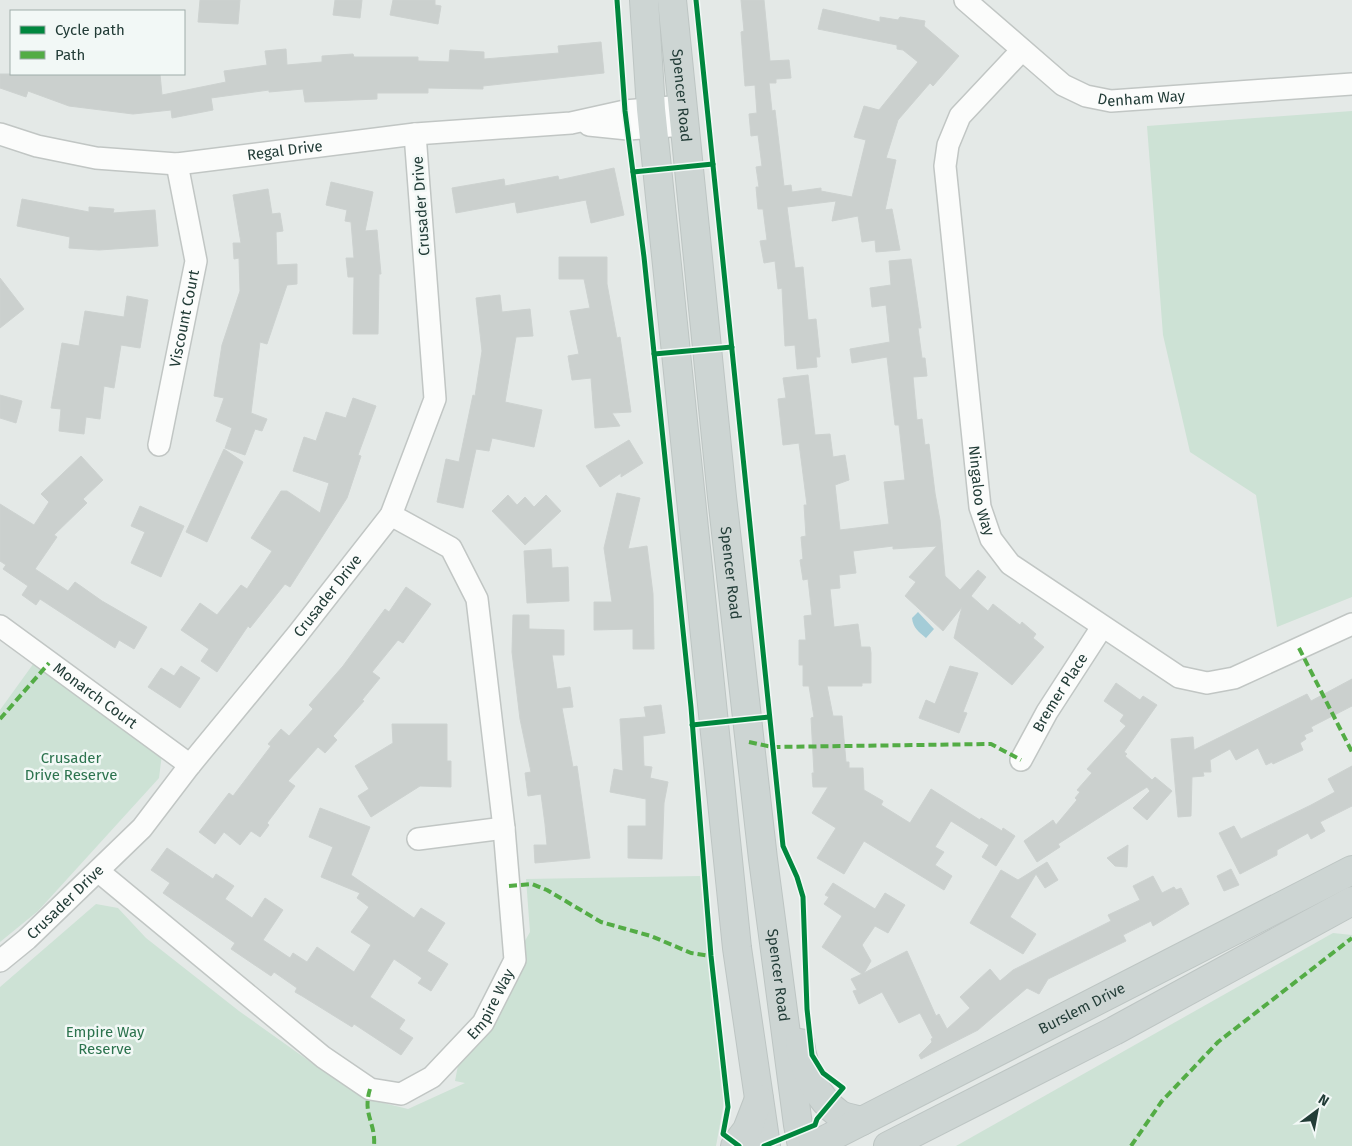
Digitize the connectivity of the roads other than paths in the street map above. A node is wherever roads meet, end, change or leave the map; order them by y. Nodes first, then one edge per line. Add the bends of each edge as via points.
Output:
1 (644, 0) edge
2 (672, 0) edge
3 (965, 0) edge
4 (1022, 50) junction
5 (1352, 84) edge
6 (684, 116) junction
7 (652, 118) junction
8 (0, 134) edge
9 (415, 134) junction
10 (177, 164) junction
11 (692, 194) junction
12 (669, 284) junction
13 (159, 444) dead end
14 (391, 515) junction
15 (1352, 624) edge
16 (0, 626) edge
17 (1102, 627) junction
18 (747, 719) junction
19 (1022, 760) dead end
20 (190, 765) junction
21 (724, 819) junction
22 (504, 828) junction
23 (418, 839) dead end
24 (98, 870) junction
25 (1352, 870) edge
26 (1352, 901) edge
27 (0, 961) edge
28 (780, 983) junction
29 (1177, 996) junction
30 (1082, 1009) junction
31 (1018, 1080) junction
32 (760, 1096) junction
33 (862, 1121) junction
34 (735, 1146) edge
35 (766, 1146) edge
36 (802, 1146) edge
37 (813, 1146) edge
38 (888, 1146) edge
39 (921, 1146) edge

1 - 7 main road, Spencer Road
2 - 6 main road, Spencer Road
3 - 4 street, Denham Way
4 - 5 street, Denham Way via 1063,85 1086,96 1111,101
4 - 17 street, Ningaloo Way via 960,116 948,145 944,166 980,507 990,539 1010,564
6 - 7 street, Regal Drive
6 - 11 main road, Spencer Road
7 - 9 street, Regal Drive via 625,111 571,123
7 - 12 main road, Spencer Road
8 - 10 street, Regal Drive via 37,146 96,158
9 - 10 street, Regal Drive
9 - 14 street, Crusader Drive via 435,399
10 - 13 street, Viscount Court via 196,261
11 - 12 main road via 682,198 679,207 683,256
11 - 18 main road, Spencer Road
12 - 21 main road, Spencer Road
14 - 20 street, Crusader Drive via 298,636
14 - 22 street, Empire Way via 451,548 477,599
15 - 17 street, Ningaloo Way via 1234,678 1207,683 1179,677
16 - 20 street, Monarch Court
17 - 19 street, Bremer Place via 1047,712
18 - 21 main road via 740,776 742,808
18 - 28 main road, Spencer Road
20 - 24 street, Crusader Drive via 142,828
21 - 32 main road, Spencer Road via 737,948
22 - 23 street
22 - 24 street, Empire Way via 515,960 483,1023 432,1077 401,1094 370,1089 322,1057
24 - 27 street, Crusader Drive via 27,940
25 - 30 main road, Burslem Drive
26 - 29 main road
28 - 33 main road via 796,1013 801,1054 818,1091 840,1115
28 - 36 main road, Spencer Road
29 - 30 main road via 1140,1002 1106,1016 1094,1017
29 - 31 main road
30 - 33 main road, Burslem Drive
31 - 38 main road
31 - 39 main road via 997,1104
32 - 34 main road via 747,1130
32 - 35 main road, Spencer Road
33 - 37 main road, Burslem Drive

